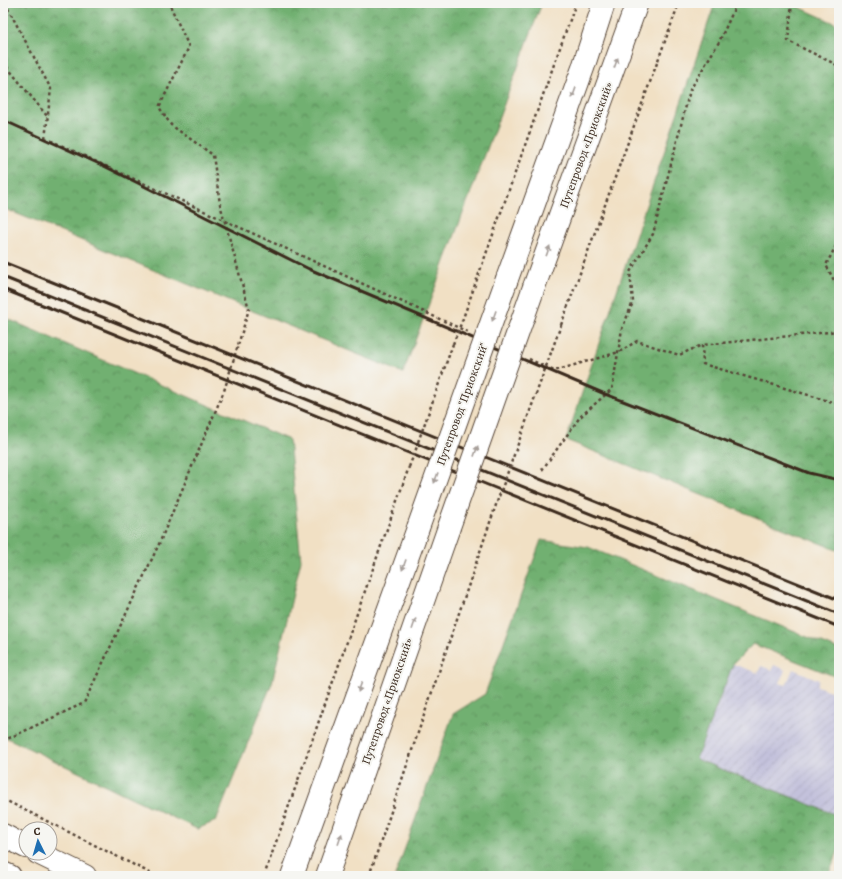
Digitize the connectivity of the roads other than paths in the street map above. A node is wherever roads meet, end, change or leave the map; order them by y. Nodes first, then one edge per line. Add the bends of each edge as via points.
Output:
1 (604, 3) edge
2 (637, 3) edge
3 (3, 836) edge
4 (18, 843) edge
5 (54, 861) edge
6 (3, 873) edge
7 (10, 876) edge
8 (85, 876) edge
9 (292, 876) edge
10 (327, 876) edge

1 -> 9 main road, Путепровод "Приокский", bridge via 583,68
10 -> 2 main road, Путепровод «Приокский», bridge via 534,287
3 - 4 main road
5 - 8 main road
6 - 7 main road

